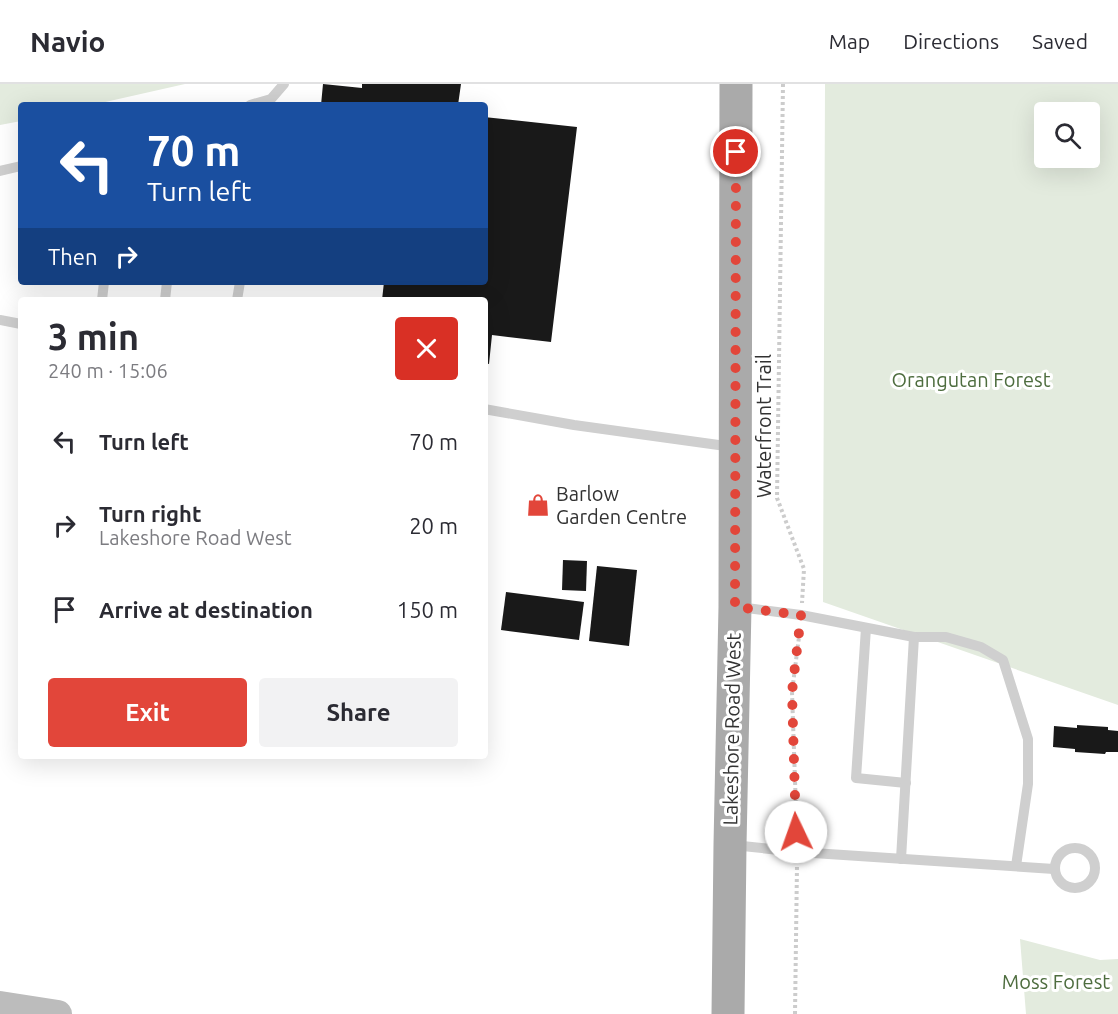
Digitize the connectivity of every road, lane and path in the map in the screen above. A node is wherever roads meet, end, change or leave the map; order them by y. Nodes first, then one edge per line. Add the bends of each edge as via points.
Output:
1 (284, 84) edge
2 (736, 84) edge
3 (783, 84) edge
4 (273, 102) edge
5 (18, 167) edge
6 (0, 171) edge
7 (0, 320) edge
8 (18, 323) edge
9 (488, 410) edge
10 (735, 447) junction
11 (735, 607) junction
12 (801, 615) junction
13 (866, 628) junction
14 (914, 637) junction
15 (906, 783) junction
16 (730, 845) junction
17 (798, 852) junction
18 (901, 858) junction
19 (1016, 866) junction
20 (1054, 869) dead end
21 (728, 940) junction
22 (0, 1005) edge
23 (58, 1014) edge
24 (711, 1014) edge
25 (728, 1014) edge
26 (795, 1014) edge

1 - 4 lane
2 - 10 main road, Lakeshore Road West
3 - 12 path, Waterfront Trail via 777,498 804,569
5 - 6 lane
7 - 8 lane
9 - 10 lane
10 - 11 main road, Lakeshore Road West
11 - 12 lane
11 - 16 main road, Lakeshore Road West
12 - 13 lane
12 - 17 path, Waterfront Trail via 792,692
13 - 14 lane
13 - 15 lane via 856,778
14 - 15 lane
14 - 19 lane via 946,637 981,647 1003,660 1028,739 1028,784
15 - 18 lane
16 - 17 lane
16 - 21 main road, Lakeshore Road West
17 - 18 lane
17 - 26 path, Waterfront Trail
18 - 19 lane
19 - 20 lane
21 - 24 main road via 711,951
21 - 25 main road, Lakeshore Road West
22 - 23 main road

